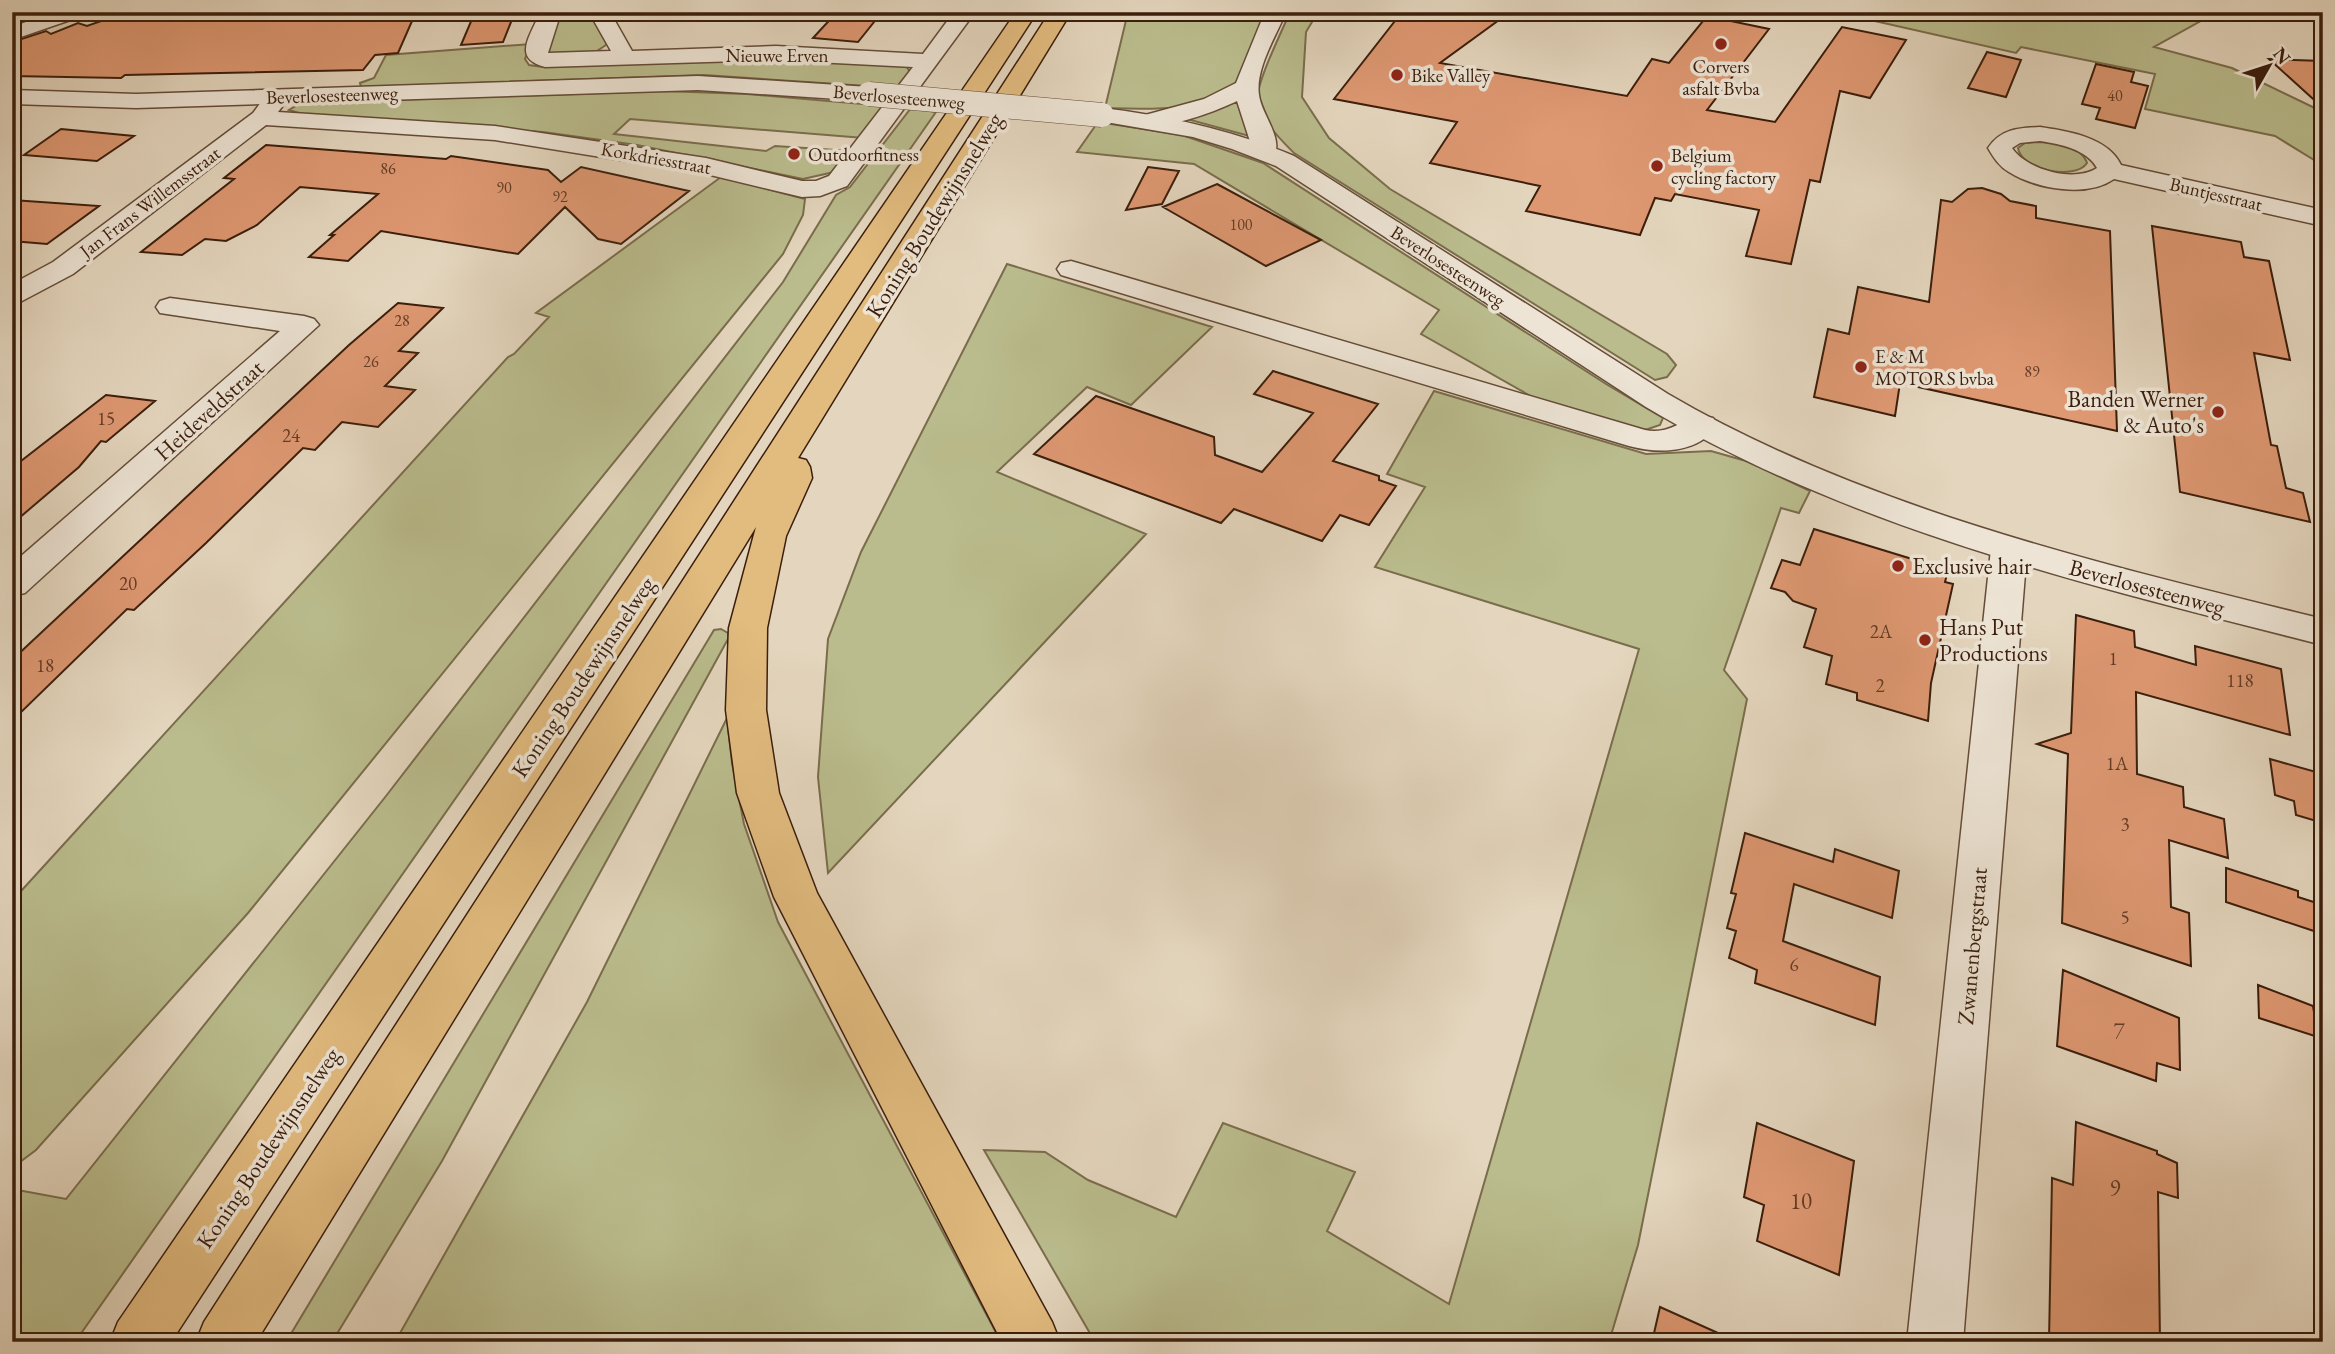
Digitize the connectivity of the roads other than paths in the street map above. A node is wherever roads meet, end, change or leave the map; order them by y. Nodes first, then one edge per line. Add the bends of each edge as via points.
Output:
1 (75, 12) edge
2 (551, 12) edge
3 (599, 12) edge
4 (965, 12) edge
5 (1027, 12) edge
6 (1061, 12) edge
7 (1276, 12) edge
8 (12, 34) edge
9 (625, 57) junction
10 (928, 61) junction
11 (1246, 87) junction
12 (12, 97) edge
13 (276, 97) junction
14 (261, 118) junction
15 (1153, 120) junction
16 (1264, 152) junction
17 (2110, 170) dead end
18 (2323, 218) edge
19 (1071, 270) dead end
20 (12, 295) edge
21 (170, 307) dead end
22 (1702, 425) junction
23 (790, 444) junction
24 (2009, 549) junction
25 (12, 584) edge
26 (2323, 632) edge
27 (138, 1342) edge
28 (224, 1342) edge
29 (1032, 1342) edge
30 (1935, 1342) edge

1 - 8 street
2 - 9 street, Nieuwe Erven via 537,57 562,62
3 - 9 street
4 - 10 street, Korkdriesstraat
5 - 27 highway, Koning Boudewijnsnelweg
6 - 23 highway, Koning Boudewijnsnelweg
7 - 11 street
9 - 10 street, Nieuwe Erven via 776,53
10 - 14 street, Korkdriesstraat via 838,181 820,188 802,189 604,148 495,134
11 - 15 street via 1213,104
11 - 16 street via 1265,141
12 - 13 street, Beverlosesteenweg via 136,102
13 - 14 street, Jan Frans Willemsstraat
13 - 15 street, Beverlosesteenweg, bridge via 698,83
14 - 20 street, Jan Frans Willemsstraat via 62,268
15 - 16 street, Beverlosesteenweg via 1204,131
16 - 22 street, Beverlosesteenweg
17 - 18 street, Buntjesstraat
19 - 22 street via 1640,439 1661,444
21 - 25 street, Heideveldstraat via 304,325
22 - 24 street, Beverlosesteenweg via 1893,510
23 - 28 highway, Koning Boudewijnsnelweg
23 - 29 highway via 795,478 769,536 748,628 746,710 758,793 796,897
24 - 26 street, Beverlosesteenweg
24 - 30 street, Zwanenbergstraat

